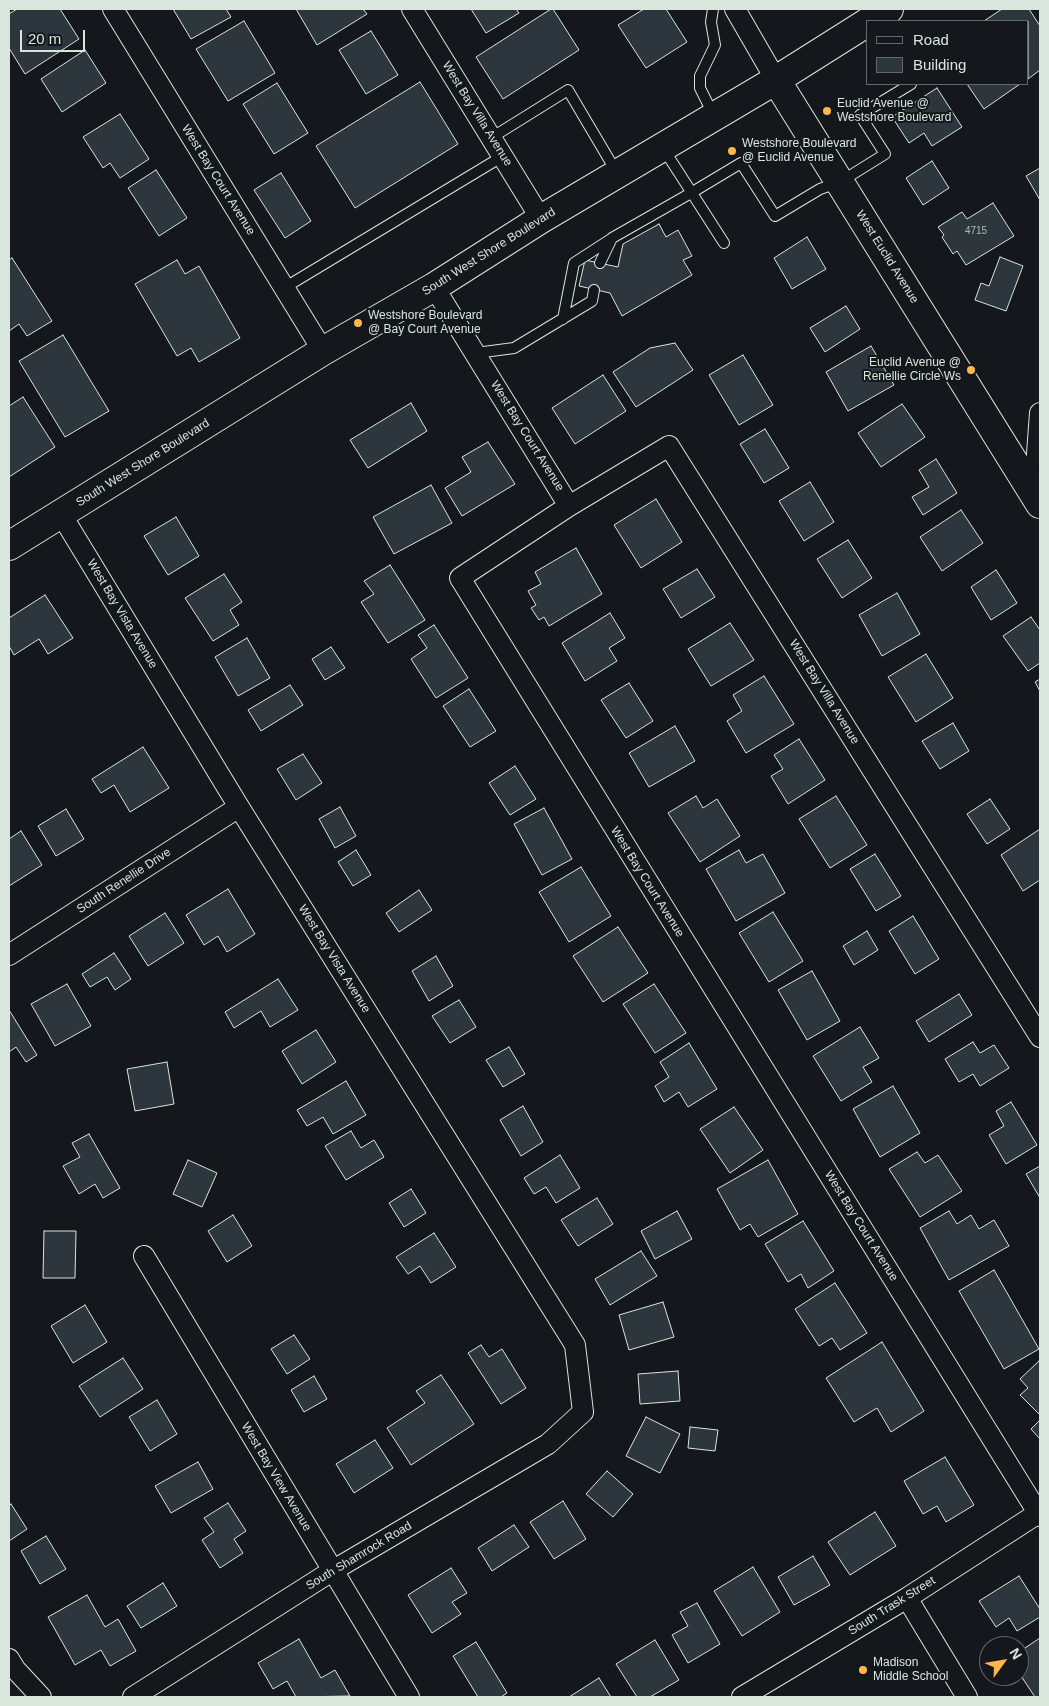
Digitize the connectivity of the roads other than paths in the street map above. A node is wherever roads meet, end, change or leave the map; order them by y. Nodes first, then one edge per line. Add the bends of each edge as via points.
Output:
1 (112, 9) edge
2 (412, 9) edge
3 (713, 9) edge
4 (735, 9) edge
5 (866, 22) edge
6 (776, 80) junction
7 (909, 85) edge
8 (714, 116) junction
9 (491, 138) junction
10 (663, 147) junction
11 (503, 156) junction
12 (618, 174) junction
13 (840, 182) junction
14 (692, 193) junction
15 (542, 219) junction
16 (612, 238) junction
17 (724, 243) dead end
18 (600, 264) dead end
19 (434, 287) junction
20 (284, 288) junction
21 (594, 290) dead end
22 (563, 319) junction
23 (323, 351) junction
24 (476, 354) junction
25 (1040, 413) edge
26 (1037, 499) edge
27 (569, 506) junction
28 (61, 514) junction
29 (9, 546) edge
30 (239, 806) junction
31 (9, 954) edge
32 (1040, 1037) edge
33 (144, 1256) dead end
34 (583, 1412) joint
35 (1040, 1514) edge
36 (332, 1571) junction
37 (907, 1598) junction
38 (9, 1658) edge
39 (41, 1697) edge
40 (133, 1697) edge
41 (409, 1697) edge
42 (742, 1697) edge
43 (967, 1697) edge

1 - 20 street, West Bay Court Avenue
2 - 9 street, West Bay Villa Avenue
3 - 8 lane via 711,22 715,45 700,76 700,88
4 - 6 street, West Euclid Avenue
5 - 6 street, South West Shore Boulevard
6 - 8 street, South West Shore Boulevard
6 - 13 street, West Euclid Avenue
7 - 13 lane via 860,115 885,154
8 - 10 street, South West Shore Boulevard
9 - 11 street, West Bay Villa Avenue
9 - 12 lane via 568,90
10 - 12 street, South West Shore Boulevard
10 - 14 lane
11 - 15 street, West Bay Villa Avenue
11 - 20 lane
12 - 15 street, South West Shore Boulevard
13 - 14 lane via 820,189 775,216 741,163
13 - 26 street, West Euclid Avenue
14 - 16 lane
14 - 17 lane
15 - 19 street, South West Shore Boulevard
16 - 18 lane
16 - 22 lane via 574,263
19 - 23 street, South West Shore Boulevard
19 - 24 street, West Bay Court Avenue
20 - 23 street, West Bay Court Avenue
21 - 22 lane via 592,301
22 - 24 lane via 514,348
23 - 28 street, South West Shore Boulevard
24 - 27 street, West Bay Court Avenue
25 - 26 street
27 - 32 street, West Bay Villa Avenue via 669,446
27 - 35 street, West Bay Court Avenue via 460,578
28 - 29 street, South West Shore Boulevard
28 - 30 street, West Bay Vista Avenue
30 - 31 street, South Renellie Drive
30 - 34 street, West Bay Vista Avenue via 575,1345
33 - 36 street, West Bay View Avenue
34 - 36 street, South Shamrock Road via 548,1444
35 - 37 street, South Trask Street
36 - 40 street, South Shamrock Road
36 - 41 street, West Bay View Avenue
37 - 42 street, South Trask Street
37 - 43 street
38 - 39 street

